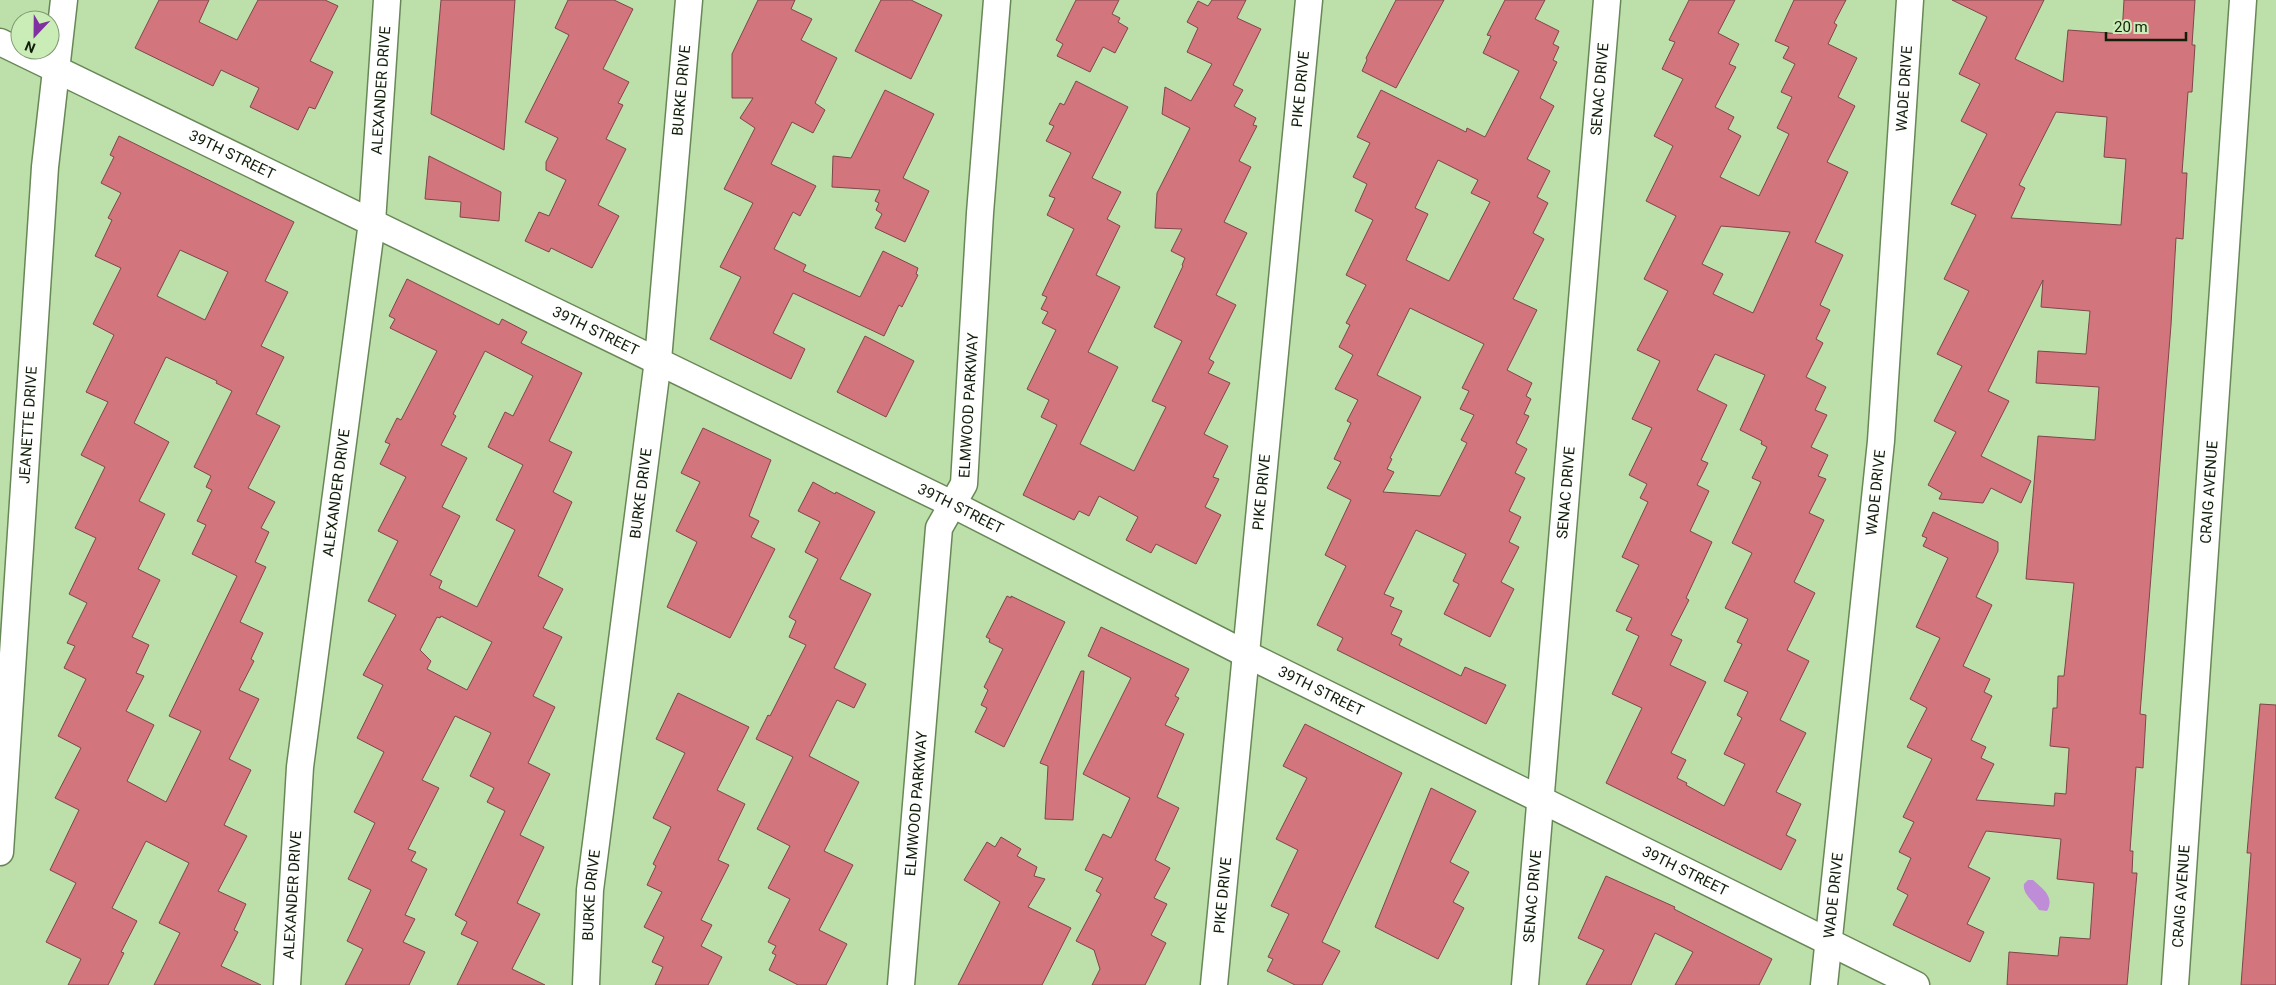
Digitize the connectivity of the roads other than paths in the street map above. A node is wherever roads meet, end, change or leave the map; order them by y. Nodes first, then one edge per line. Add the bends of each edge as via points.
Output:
1 (64, 0) edge
2 (387, 0) edge
3 (689, 0) edge
4 (997, 0) edge
5 (1310, 0) edge
6 (1607, 0) edge
7 (1910, 0) edge
8 (2243, 0) edge
9 (0, 42) edge
10 (56, 70) junction
11 (372, 222) junction
12 (658, 360) junction
13 (952, 504) junction
14 (1246, 654) junction
15 (1539, 800) junction
16 (0, 852) edge
17 (1828, 943) junction
18 (287, 985) edge
19 (586, 985) edge
20 (901, 985) edge
21 (1214, 985) edge
22 (1525, 985) edge
23 (1824, 985) edge
24 (1916, 985) edge
25 (2175, 985) edge

1 - 10 street, JEANETTE DRIVE
2 - 11 street, ALEXANDER DRIVE
3 - 12 street, BURKE DRIVE
4 - 13 street, ELMWOOD PARKWAY via 964,484
5 - 14 street, PIKE DRIVE
6 - 15 street, SENAC DRIVE
7 - 17 street, WADE DRIVE via 1881,441
8 - 25 street, CRAIG AVENUE
9 - 10 street, 39TH STREET
10 - 11 street, 39TH STREET
10 - 16 street, JEANETTE DRIVE via 45,167
11 - 12 street, 39TH STREET
11 - 18 street, ALEXANDER DRIVE via 300,767
12 - 13 street, 39TH STREET
12 - 19 street, BURKE DRIVE via 590,890
13 - 14 street, 39TH STREET
13 - 20 street, ELMWOOD PARKWAY via 939,528
14 - 15 street, 39TH STREET
14 - 21 street, PIKE DRIVE
15 - 17 street, 39TH STREET
15 - 22 street, SENAC DRIVE
17 - 23 street, WADE DRIVE
17 - 24 street, 39TH STREET

